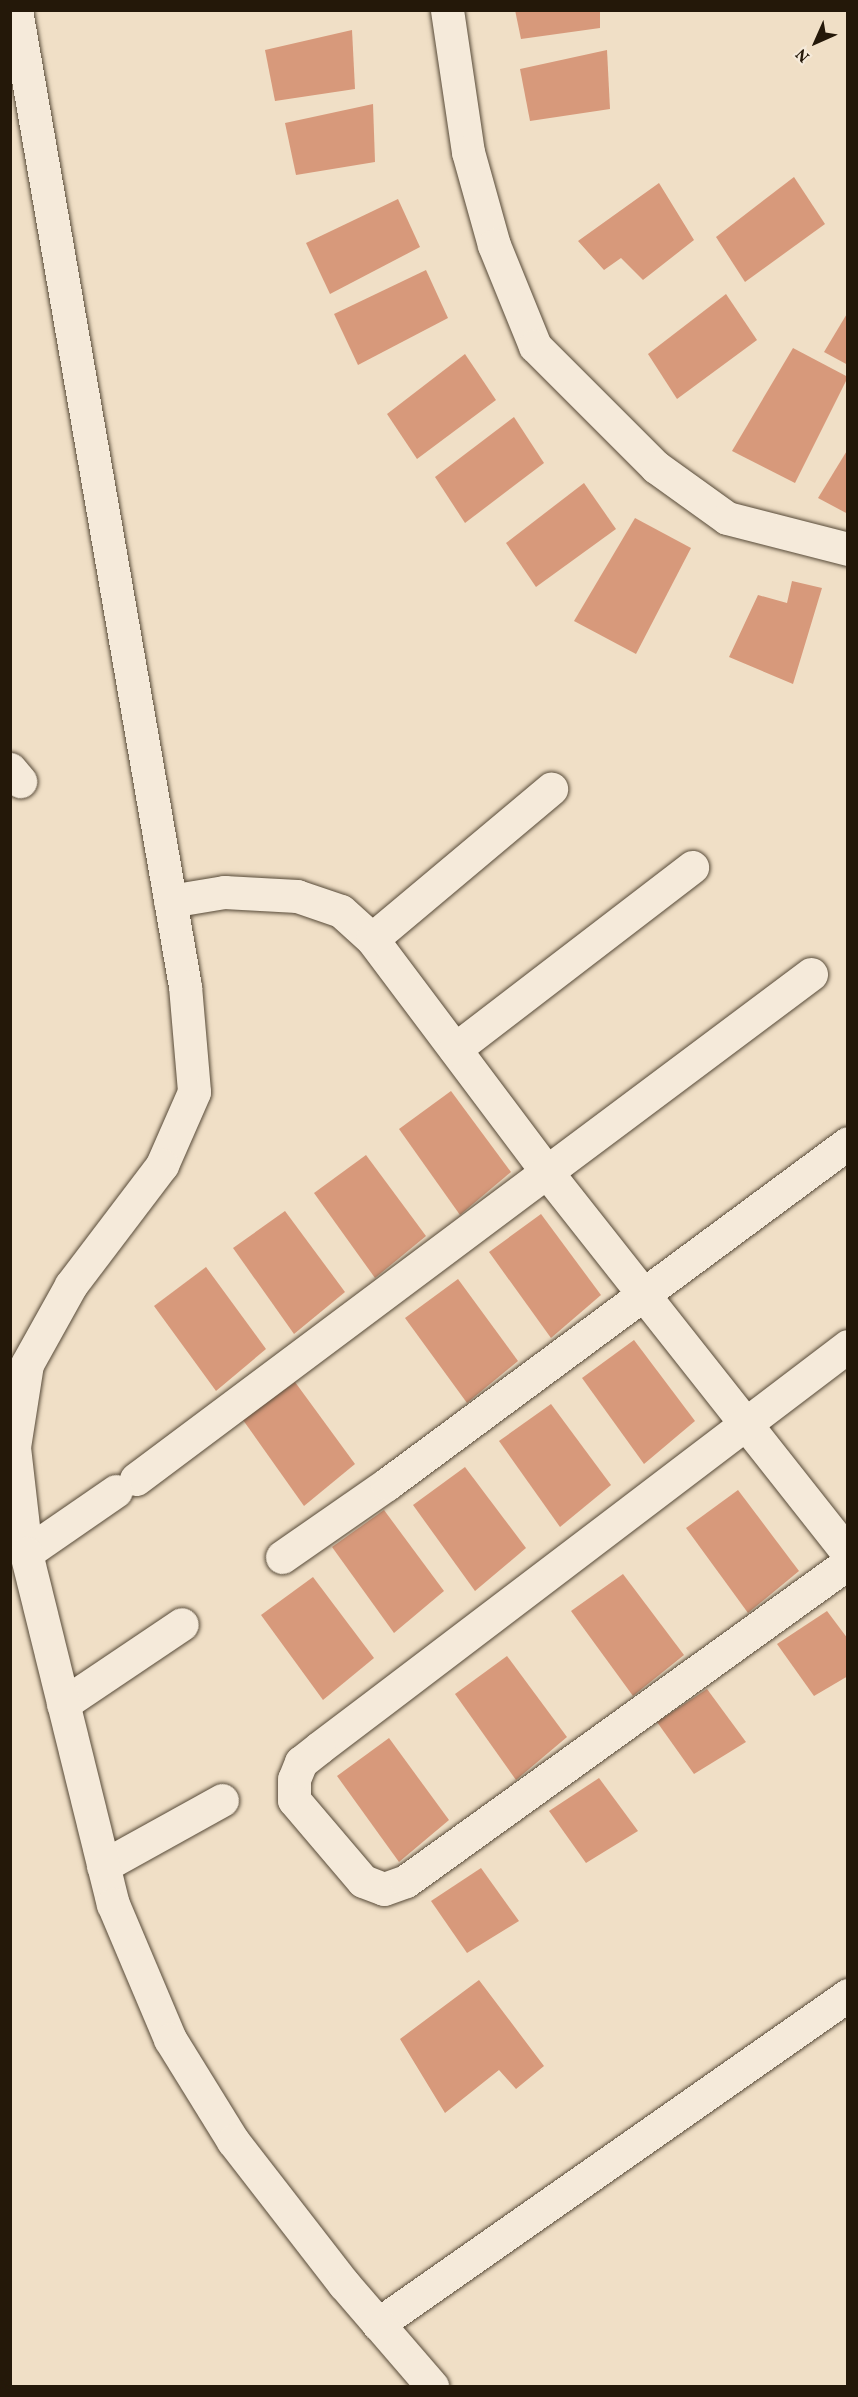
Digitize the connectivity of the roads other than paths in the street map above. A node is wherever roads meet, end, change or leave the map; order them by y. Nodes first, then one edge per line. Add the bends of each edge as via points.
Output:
1 (16, 10) edge
2 (447, 10) edge
3 (848, 549) edge
4 (551, 789) dead end
5 (692, 867) dead end
6 (170, 901) junction
7 (372, 939) junction
8 (811, 974) dead end
9 (455, 1049) junction
10 (848, 1143) edge
11 (546, 1171) junction
12 (642, 1293) junction
13 (848, 1346) edge
14 (744, 1423) junction
15 (26, 1553) junction
16 (848, 1554) edge
17 (282, 1557) dead end
18 (848, 1563) edge
19 (182, 1624) dead end
20 (63, 1704) junction
21 (222, 1800) dead end
22 (103, 1866) junction
23 (846, 1998) edge
24 (378, 2324) junction
25 (432, 2386) edge

1 - 6 street
2 - 3 street via 468,152 495,245 535,346 656,467 727,518
4 - 7 street
5 - 9 street
6 - 7 street via 224,892 297,896 341,911
6 - 15 street via 185,986 194,1092 162,1165 71,1285 27,1364 14,1447
7 - 9 street
8 - 11 street
9 - 11 street
10 - 12 street
11 - 12 street
11 - 15 street via 127,1485
12 - 14 street
12 - 17 street via 387,1484
13 - 14 street
14 - 16 street
14 - 18 street via 301,1762 294,1779 294,1800 363,1881 384,1890 406,1881
15 - 20 street
19 - 20 street
20 - 22 street
21 - 22 street
22 - 24 street via 113,1904 170,2039 233,2141
23 - 24 street
24 - 25 street

